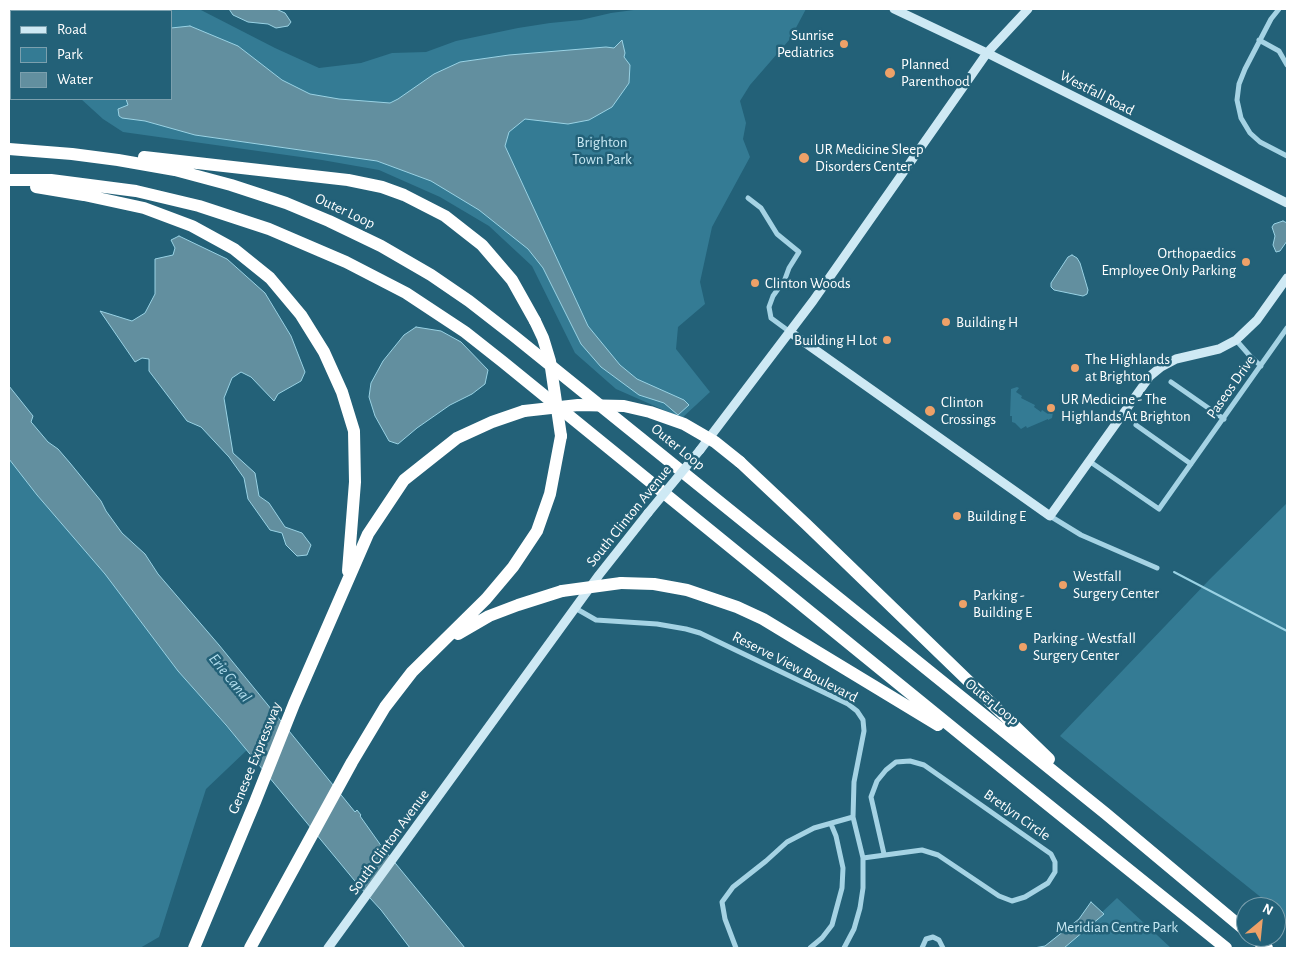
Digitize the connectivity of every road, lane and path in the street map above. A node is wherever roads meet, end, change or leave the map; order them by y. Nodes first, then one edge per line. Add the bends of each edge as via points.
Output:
1 (894, 9) edge
2 (1028, 9) edge
3 (1279, 9) edge
4 (1259, 40) junction
5 (987, 53) junction
6 (1287, 65) edge
7 (12, 149) edge
8 (1287, 156) edge
9 (9, 180) edge
10 (9, 185) edge
11 (748, 198) dead end
12 (1287, 203) edge
13 (1287, 278) edge
14 (1287, 328) edge
15 (790, 332) junction
16 (1236, 340) junction
17 (1262, 366) junction
18 (1171, 382) dead end
19 (1224, 419) junction
20 (1136, 425) dead end
21 (1088, 461) junction
22 (1191, 464) junction
23 (1050, 516) junction
24 (1158, 568) dead end
25 (347, 581) junction
26 (575, 608) junction
27 (443, 643) junction
28 (975, 746) junction
29 (1105, 813) junction
30 (853, 817) junction
31 (831, 824) junction
32 (884, 854) junction
33 (863, 858) junction
34 (1236, 923) edge
35 (194, 948) edge
36 (250, 948) edge
37 (328, 948) edge
38 (736, 948) edge
39 (810, 948) edge
40 (844, 948) edge
41 (922, 948) edge
42 (943, 948) edge
43 (1226, 948) edge

1 - 5 street, Westfall Road
2 - 5 street, South Clinton Avenue
3 - 4 street
4 - 6 street via 1279,52
4 - 8 street via 1239,84 1239,113 1243,124 1255,138
5 - 12 street, Westfall Road
5 - 15 street, South Clinton Avenue
7 - 27 highway, bridge via 176,160 348,180 387,189 435,210 473,237 498,262 512,280 543,338 550,361 561,436 550,494 537,531 513,567
7 - 29 highway, Outer Loop via 88,155 237,186 334,223 426,272 514,336
9 - 28 highway via 80,183 136,191 199,206 269,229 406,292 503,362
10 - 25 highway via 44,187 144,208 192,226 234,249 270,278 301,315 324,352 342,392 354,431 355,482
11 - 15 street via 761,208 780,238 800,252 769,307 771,318
13 - 16 street via 1257,320
14 - 17 street, Paseos Drive
15 - 23 street
15 - 26 street, South Clinton Avenue, bridge
16 - 17 street
16 - 21 street via 1219,349 1176,359 1158,369 1144,382
17 - 19 street, Paseos Drive
18 - 19 street
19 - 22 street, Paseos Drive
20 - 22 street
21 - 22 street, Paseos Drive via 1159,509
21 - 23 street
23 - 24 street via 1081,535
25 - 29 highway, Genesee Expressway, bridge via 368,534 404,480 458,438 524,411 578,405 624,406 642,410 684,424 715,442 740,462
25 - 35 highway, Genesee Expressway
26 - 30 street, Reserve View Boulevard via 596,620 657,624 700,633 857,711 864,731 854,782
26 - 37 street, South Clinton Avenue
27 - 28 highway, bridge via 489,616 562,591 621,583 687,590 738,606
27 - 36 highway via 412,672 386,707 352,762
28 - 43 highway
29 - 34 highway, Outer Loop
30 - 31 street
30 - 33 street, Reserve View Boulevard
31 - 38 street via 814,828 787,842 733,886 722,902
31 - 39 street via 843,868 842,888 832,925
32 - 32 street, Bretlyn Circle via 922,850 938,855 1012,901 1048,883 1055,872 1051,854 924,765 910,761 896,762 886,770 877,781 871,797
32 - 33 street, Bretlyn Circle
33 - 40 street, Reserve View Boulevard via 860,908
41 - 42 street via 926,939 933,937

